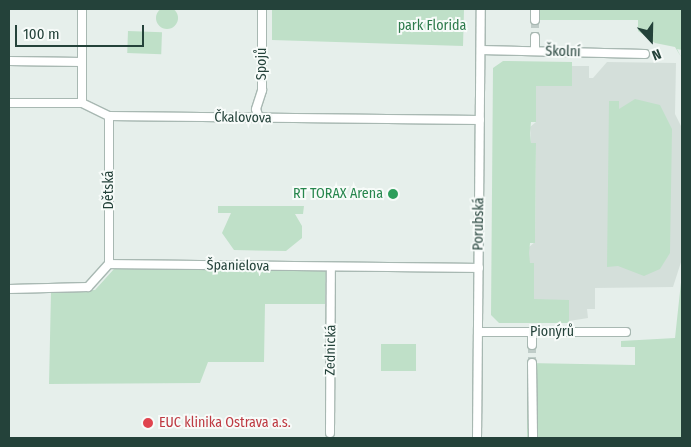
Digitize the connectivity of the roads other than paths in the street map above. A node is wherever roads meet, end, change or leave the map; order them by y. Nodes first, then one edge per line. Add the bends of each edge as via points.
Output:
1 (82, 9) edge
2 (262, 9) edge
3 (481, 9) edge
4 (535, 9) edge
5 (535, 20) tunnel mouth
6 (535, 37) tunnel mouth
7 (481, 50) junction
8 (535, 51) junction
9 (645, 54) dead end
10 (9, 61) edge
11 (82, 62) junction
12 (9, 103) edge
13 (82, 103) junction
14 (109, 116) junction
15 (259, 118) junction
16 (480, 120) junction
17 (109, 264) junction
18 (331, 267) junction
19 (479, 268) junction
20 (9, 289) edge
21 (478, 332) junction
22 (532, 332) junction
23 (626, 332) dead end
24 (532, 345) tunnel mouth
25 (532, 363) tunnel mouth
26 (330, 433) dead end
27 (476, 438) edge
28 (533, 438) edge

1 - 11 street
2 - 15 street, Spojů
3 - 7 street, Porubská
4 - 5 street
6 - 8 street
7 - 8 street, Školní
7 - 16 street, Porubská
8 - 9 street, Školní
10 - 11 street
11 - 13 street
12 - 13 street, Čkalovova
13 - 14 street, Čkalovova
14 - 15 street, Čkalovova
14 - 17 street, Dětská
15 - 16 street, Čkalovova
16 - 19 street, Porubská
17 - 18 street, Španielova
17 - 20 street via 88,287
18 - 19 street, Španielova
18 - 26 street, Zednická
19 - 21 street, Porubská
21 - 22 street, Pionýrů
21 - 27 street, Porubská
22 - 23 street, Pionýrů
22 - 24 street
25 - 28 street

